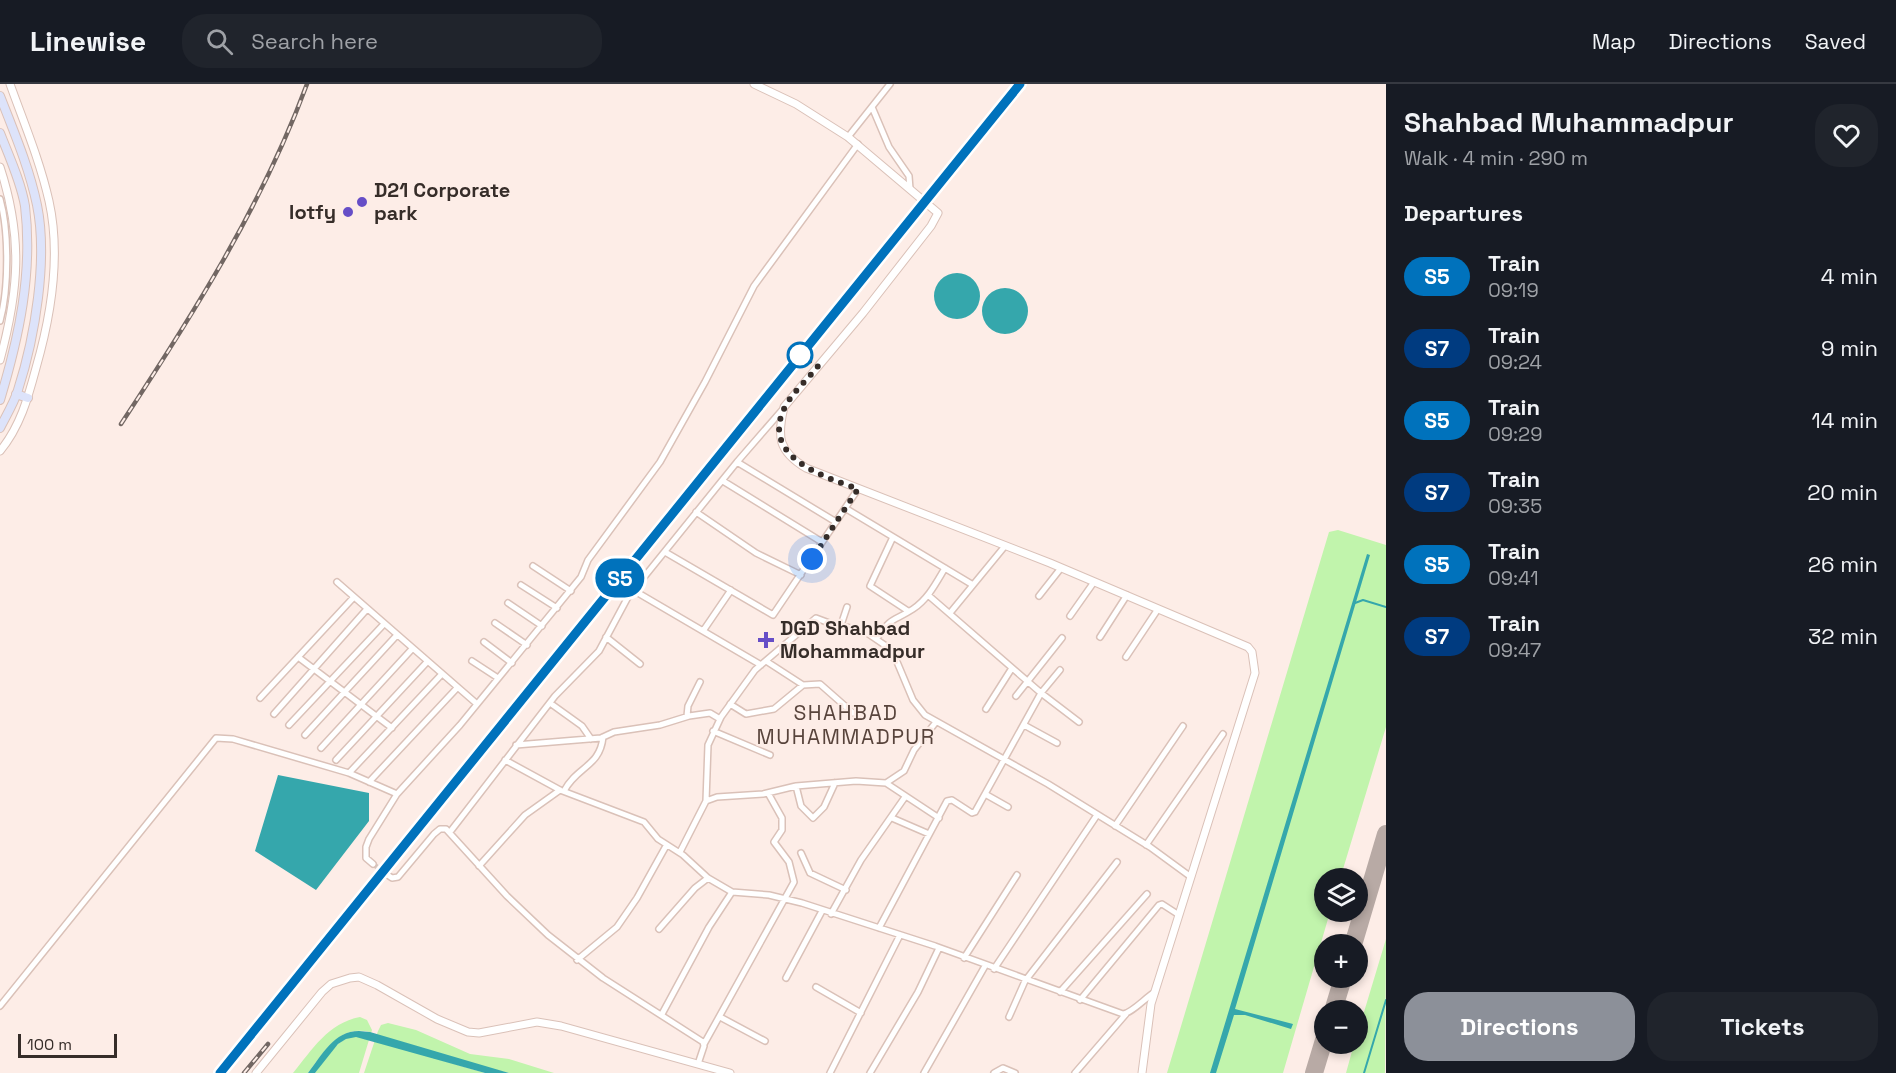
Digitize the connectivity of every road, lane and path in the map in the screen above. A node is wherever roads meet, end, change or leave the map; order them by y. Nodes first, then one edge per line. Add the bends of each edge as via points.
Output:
1 (10, 84) edge
2 (754, 84) edge
3 (890, 84) edge
4 (0, 96) edge
5 (872, 107) junction
6 (0, 133) edge
7 (848, 137) junction
8 (858, 144) junction
9 (13, 166) junction
10 (0, 169) edge
11 (910, 189) junction
12 (0, 199) edge
13 (3, 240) edge
14 (0, 321) edge
15 (0, 360) edge
16 (16, 394) junction
17 (28, 398) junction
18 (0, 400) edge
19 (784, 407) junction
20 (0, 428) edge
21 (0, 451) edge
22 (737, 462) junction
23 (723, 481) junction
24 (858, 489) junction
25 (845, 508) junction
26 (696, 513) junction
27 (836, 522) junction
28 (893, 537) junction
29 (822, 542) junction
30 (1005, 546) junction
31 (665, 552) junction
32 (532, 566) dead end
33 (945, 568) junction
34 (1061, 568) junction
35 (801, 575) junction
36 (337, 582) dead end
37 (1094, 582) junction
38 (521, 585) dead end
39 (973, 585) junction
40 (633, 590) junction
41 (731, 590) junction
42 (571, 591) junction
43 (928, 595) junction
44 (1039, 596) dead end
45 (1127, 596) junction
46 (354, 597) junction
47 (508, 603) dead end
48 (847, 607) dead end
49 (557, 608) junction
50 (367, 609) junction
51 (1158, 609) junction
52 (908, 611) junction
53 (950, 613) junction
54 (1070, 616) dead end
55 (495, 623) dead end
56 (384, 624) junction
57 (542, 626) junction
58 (841, 626) junction
59 (703, 631) junction
60 (397, 635) junction
61 (606, 637) junction
62 (877, 638) junction
63 (1062, 638) dead end
64 (1100, 638) dead end
65 (484, 642) dead end
66 (527, 645) junction
67 (412, 649) junction
68 (298, 657) junction
69 (1126, 657) dead end
70 (472, 661) dead end
71 (427, 662) junction
72 (513, 663) junction
73 (764, 663) junction
74 (640, 664) dead end
75 (313, 668) junction
76 (1012, 668) junction
77 (1060, 670) dead end
78 (441, 675) junction
79 (498, 678) junction
80 (330, 680) junction
81 (1027, 681) junction
82 (700, 682) dead end
83 (803, 685) junction
84 (456, 688) junction
85 (346, 691) junction
86 (1041, 693) junction
87 (1016, 696) dead end
88 (260, 698) dead end
89 (480, 700) junction
90 (550, 703) junction
91 (362, 704) junction
92 (730, 704) junction
93 (986, 709) dead end
94 (852, 713) dead end
95 (274, 714) dead end
96 (377, 716) junction
97 (687, 716) junction
98 (720, 719) junction
99 (936, 722) junction
100 (1079, 722) dead end
101 (289, 725) dead end
102 (1024, 725) junction
103 (1183, 726) dead end
104 (392, 728) junction
105 (714, 731) junction
106 (1223, 734) dead end
107 (306, 735) dead end
108 (603, 737) junction
109 (591, 739) junction
110 (1057, 743) dead end
111 (516, 745) junction
112 (321, 748) dead end
113 (770, 755) dead end
114 (505, 759) junction
115 (1005, 759) junction
116 (336, 760) dead end
117 (349, 773) junction
118 (369, 782) junction
119 (835, 783) junction
120 (886, 783) junction
121 (796, 786) junction
122 (562, 791) junction
123 (768, 793) junction
124 (985, 794) junction
125 (397, 795) junction
126 (905, 797) junction
127 (706, 801) junction
128 (1008, 807) dead end
129 (1098, 815) junction
130 (892, 818) junction
131 (939, 818) junction
132 (1115, 826) junction
133 (450, 832) junction
134 (929, 834) junction
135 (1146, 845) junction
136 (666, 846) junction
137 (680, 852) junction
138 (801, 853) dead end
139 (1117, 862) dead end
140 (373, 864) dead end
141 (479, 866) junction
142 (386, 874) dead end
143 (1017, 875) dead end
144 (1191, 877) junction
145 (708, 878) junction
146 (846, 890) junction
147 (732, 892) junction
148 (1147, 894) dead end
149 (785, 898) junction
150 (822, 911) junction
151 (831, 914) junction
152 (1179, 915) junction
153 (879, 928) junction
154 (659, 929) dead end
155 (900, 935) junction
156 (939, 948) junction
157 (964, 958) junction
158 (578, 960) junction
159 (985, 966) junction
160 (994, 969) junction
161 (786, 978) dead end
162 (1025, 981) junction
163 (816, 987) dead end
164 (1060, 992) junction
165 (1155, 992) junction
166 (1080, 1000) junction
167 (0, 1006) edge
168 (861, 1013) junction
169 (662, 1014) junction
170 (1126, 1014) junction
171 (720, 1017) junction
172 (1009, 1017) dead end
173 (765, 1041) dead end
174 (704, 1044) junction
175 (698, 1064) junction
176 (256, 1073) edge
177 (730, 1073) edge
178 (831, 1073) edge
179 (870, 1073) edge
180 (924, 1073) edge
181 (994, 1073) edge
182 (1015, 1073) edge
183 (1076, 1073) edge
184 (1142, 1073) edge

1 - 17 street via 39,161 53,224 47,332
2 - 7 street via 796,104
3 - 5 street
4 - 16 main road via 34,195 42,242 34,324
5 - 7 street
5 - 11 street via 889,147 909,176
6 - 9 main road
7 - 8 street
8 - 11 street
8 - 42 street via 754,286 660,462 588,560
9 - 10 street
9 - 18 main road via 24,204 26,286 21,322
10 - 15 street via 15,223 16,264 12,317
11 - 19 street via 938,216
12 - 13 street via 6,222
13 - 14 street
16 - 17 main road
16 - 20 main road
17 - 21 street via 18,425
19 - 22 street
19 - 24 street via 780,437 790,456 806,468
22 - 23 street
22 - 27 street
23 - 26 street
23 - 29 street
24 - 25 street
24 - 30 street
25 - 27 street
25 - 28 street
26 - 31 street
26 - 35 street via 756,554
27 - 29 street
28 - 33 street
28 - 52 street via 870,586
29 - 35 street
30 - 34 street
30 - 39 street
31 - 40 street
31 - 41 street
32 - 42 street
33 - 39 street
33 - 43 street
34 - 37 street
34 - 44 street
35 - 41 street via 772,615
36 - 46 street
37 - 45 street
37 - 54 street
38 - 49 street
39 - 53 street
40 - 59 street
40 - 61 street
41 - 59 street
42 - 49 street
43 - 52 street
43 - 53 street
45 - 51 street
45 - 64 street
46 - 50 street
46 - 68 street
47 - 57 street
48 - 58 street
49 - 57 street
50 - 56 street
50 - 75 street
51 - 69 street
51 - 144 street via 1248,647 1255,665
52 - 62 street via 890,620
53 - 76 street
55 - 66 street
56 - 60 street
56 - 80 street
57 - 66 street
58 - 62 street
58 - 73 street via 821,618 812,620
59 - 73 street
60 - 67 street
60 - 85 street
61 - 74 street
61 - 90 street via 596,655
62 - 99 street via 892,650 914,700
63 - 81 street
65 - 72 street
66 - 72 street
67 - 71 street
67 - 91 street
68 - 75 street
68 - 88 street
70 - 79 street
71 - 78 street
71 - 96 street
72 - 79 street
73 - 83 street
73 - 92 street
75 - 80 street
75 - 95 street
76 - 81 street
76 - 93 street
77 - 86 street
78 - 84 street
78 - 104 street
79 - 89 street
80 - 85 street
80 - 101 street
81 - 86 street
81 - 87 street
82 - 97 street
83 - 92 street via 772,710 748,715
83 - 94 street via 820,684
84 - 89 street
84 - 118 street
85 - 91 street
85 - 107 street
86 - 100 street
86 - 102 street
89 - 125 street
90 - 109 street via 582,726
90 - 111 street
91 - 96 street
91 - 112 street
92 - 98 street
96 - 104 street
96 - 116 street
97 - 98 street via 710,712
97 - 108 street
98 - 105 street
99 - 115 street
99 - 120 street via 914,750 904,771
102 - 110 street
102 - 115 street
103 - 132 street
104 - 117 street
105 - 113 street
105 - 127 street via 708,745
106 - 135 street
108 - 109 street
108 - 122 street via 600,752
109 - 111 street
111 - 114 street
114 - 122 street
114 - 133 street
115 - 124 street
115 - 129 street
117 - 118 street
117 - 167 street via 232,739 216,738
118 - 125 street
119 - 120 street
119 - 121 street
119 - 121 street via 824,807 813,818 801,806
120 - 126 street
121 - 123 street
122 - 136 street via 644,822
122 - 141 street via 525,815
123 - 127 street
123 - 149 street via 782,818 782,830 774,842 789,862 795,879
124 - 128 street
124 - 131 street via 974,813 950,800
125 - 140 street via 366,847 366,858
126 - 130 street
126 - 131 street
127 - 137 street
129 - 132 street
129 - 160 street
130 - 134 street
130 - 146 street via 861,860
131 - 134 street
132 - 135 street
133 - 141 street
133 - 142 street via 440,829 434,834 398,877
134 - 153 street
135 - 144 street
136 - 137 street
136 - 158 street via 617,927
137 - 145 street
138 - 146 street via 810,873
139 - 162 street
141 - 158 street
143 - 157 street
144 - 152 street
145 - 147 street
145 - 154 street
146 - 151 street
147 - 149 street
147 - 169 street
148 - 164 street
149 - 150 street
149 - 171 street
150 - 151 street
150 - 161 street
151 - 153 street
152 - 165 street
152 - 166 street via 1159,905
153 - 155 street
155 - 156 street
155 - 168 street
156 - 157 street
156 - 179 street
157 - 159 street
158 - 169 street
159 - 160 street
159 - 180 street
160 - 162 street
162 - 164 street
162 - 172 street
163 - 168 street
164 - 166 street
165 - 170 street
165 - 184 street
166 - 170 street
168 - 178 street
169 - 174 street
170 - 183 street
171 - 173 street
171 - 174 street
174 - 175 street
175 - 176 street via 537,1022 468,1032 377,985 350,978 331,984 322,992
175 - 177 street
181 - 182 street via 1003,1068

